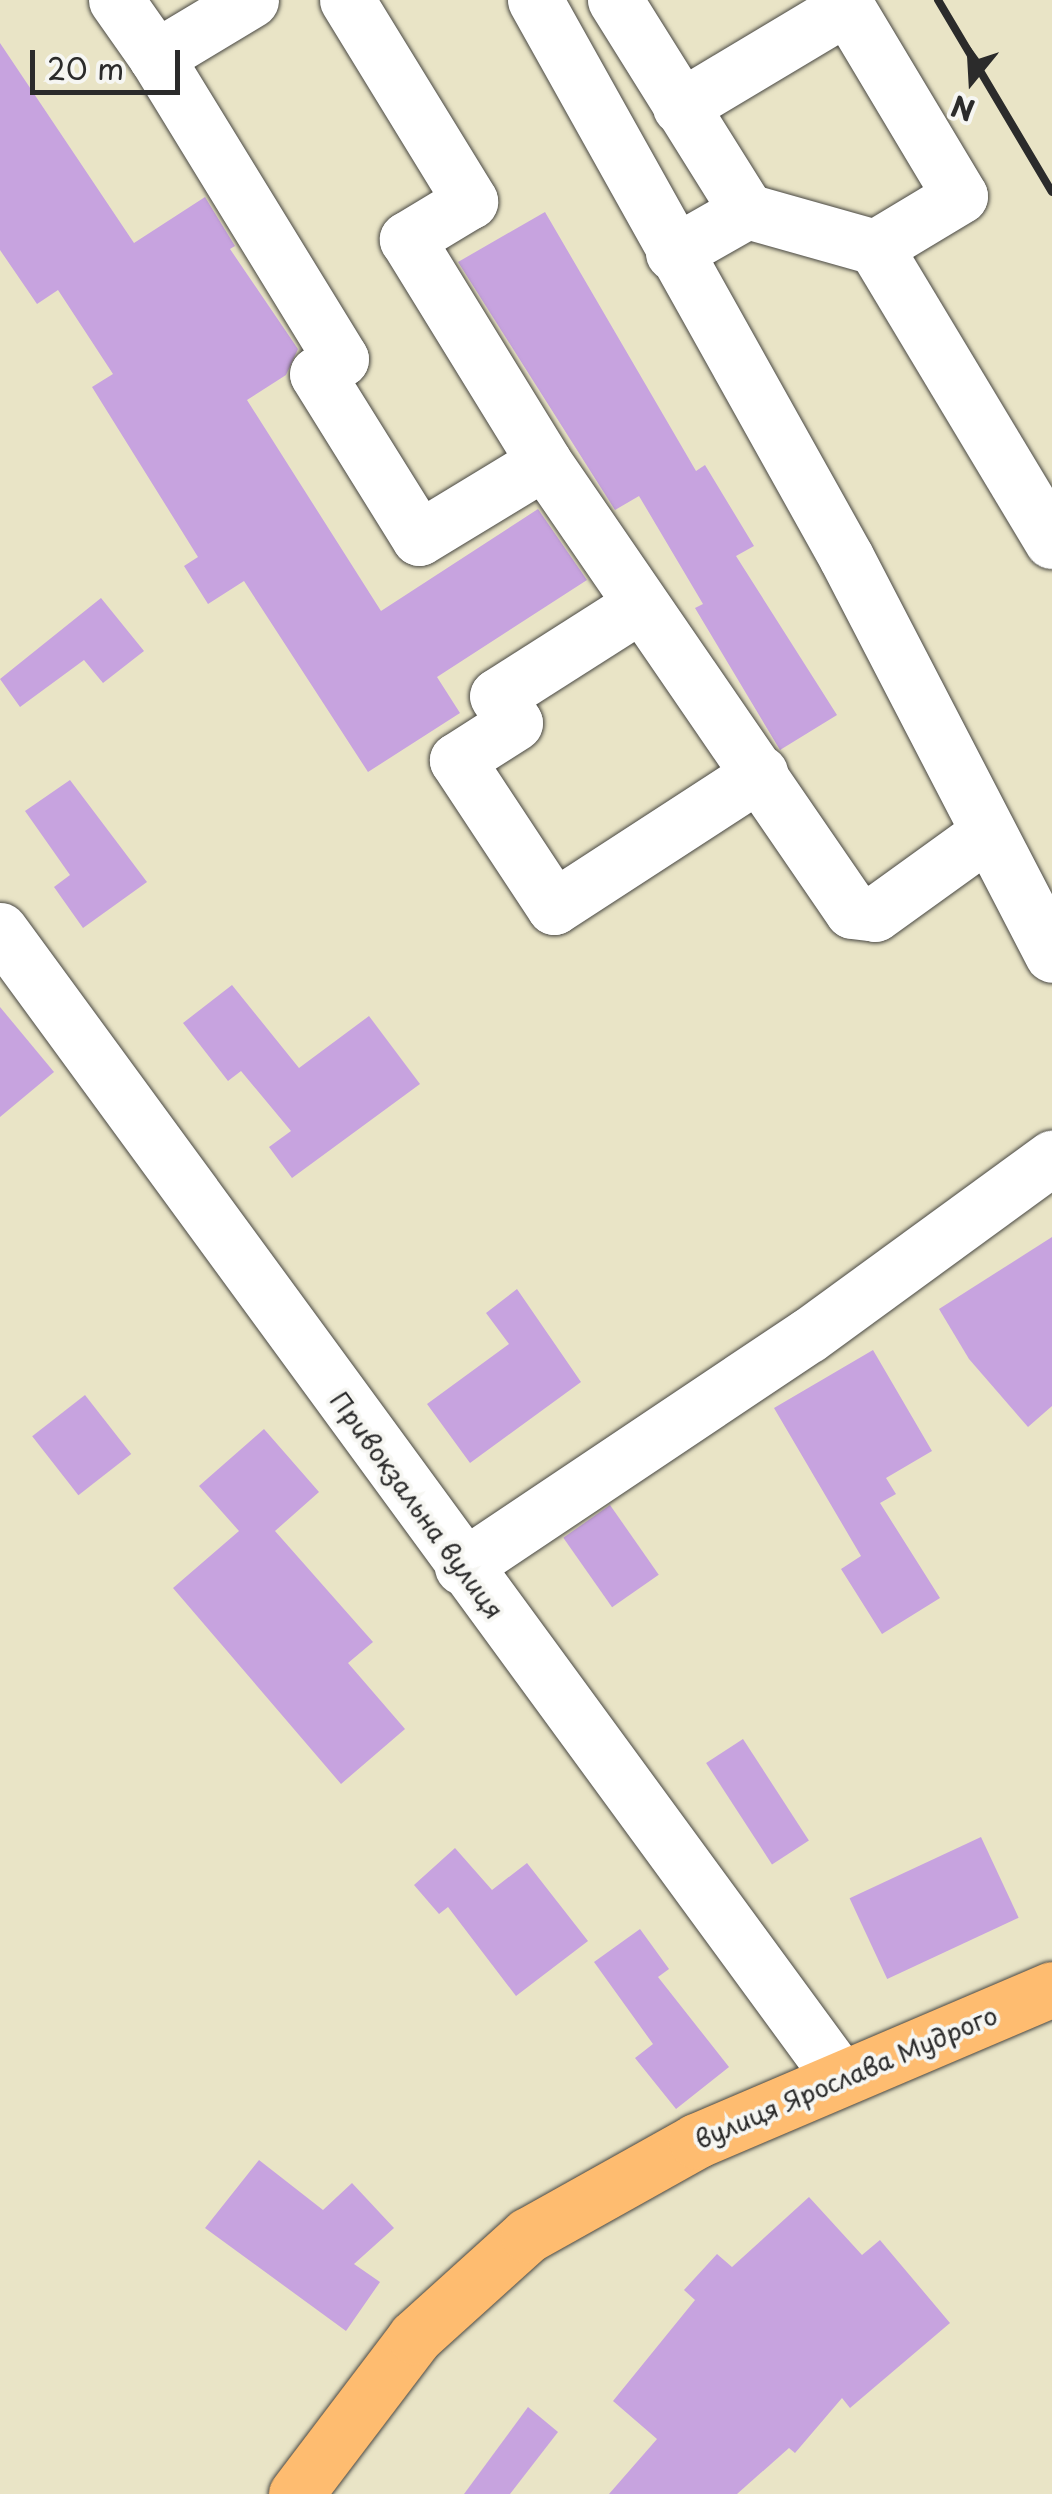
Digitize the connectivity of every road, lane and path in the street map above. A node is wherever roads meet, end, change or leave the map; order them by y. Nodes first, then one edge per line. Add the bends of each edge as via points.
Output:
1 (116, 0) edge
2 (251, 0) edge
3 (347, 0) edge
4 (535, 0) edge
5 (615, 0) edge
6 (156, 57) junction
7 (680, 108) junction
8 (747, 211) junction
9 (875, 247) junction
10 (672, 253) junction
11 (544, 462) junction
12 (1052, 540) edge
13 (640, 604) junction
14 (760, 773) junction
15 (986, 834) junction
16 (0, 930) edge
17 (1052, 955) edge
18 (1052, 1158) edge
19 (462, 1567) junction
20 (1052, 1989) edge
21 (838, 2076) junction
22 (296, 2494) edge

1 - 6 street
2 - 6 street
3 - 11 street via 470,200 407,238
4 - 10 street
5 - 7 street
6 - 11 street via 341,359 318,374 419,538
7 - 8 street
7 - 9 street via 846,7 960,196
8 - 9 street
8 - 10 street
9 - 12 street
10 - 15 street via 846,557
11 - 13 street
13 - 14 street
13 - 14 street via 497,696 515,723 456,760 554,907
14 - 15 street via 852,911 875,914
15 - 17 street
16 - 19 street, Привокзальна вулиця
18 - 19 street via 809,1336
19 - 21 street, Привокзальна вулиця
20 - 21 main road, вулиця Ярослава Мудрого
21 - 22 main road, вулиця Ярослава Мудрого via 696,2140 528,2235 415,2337

